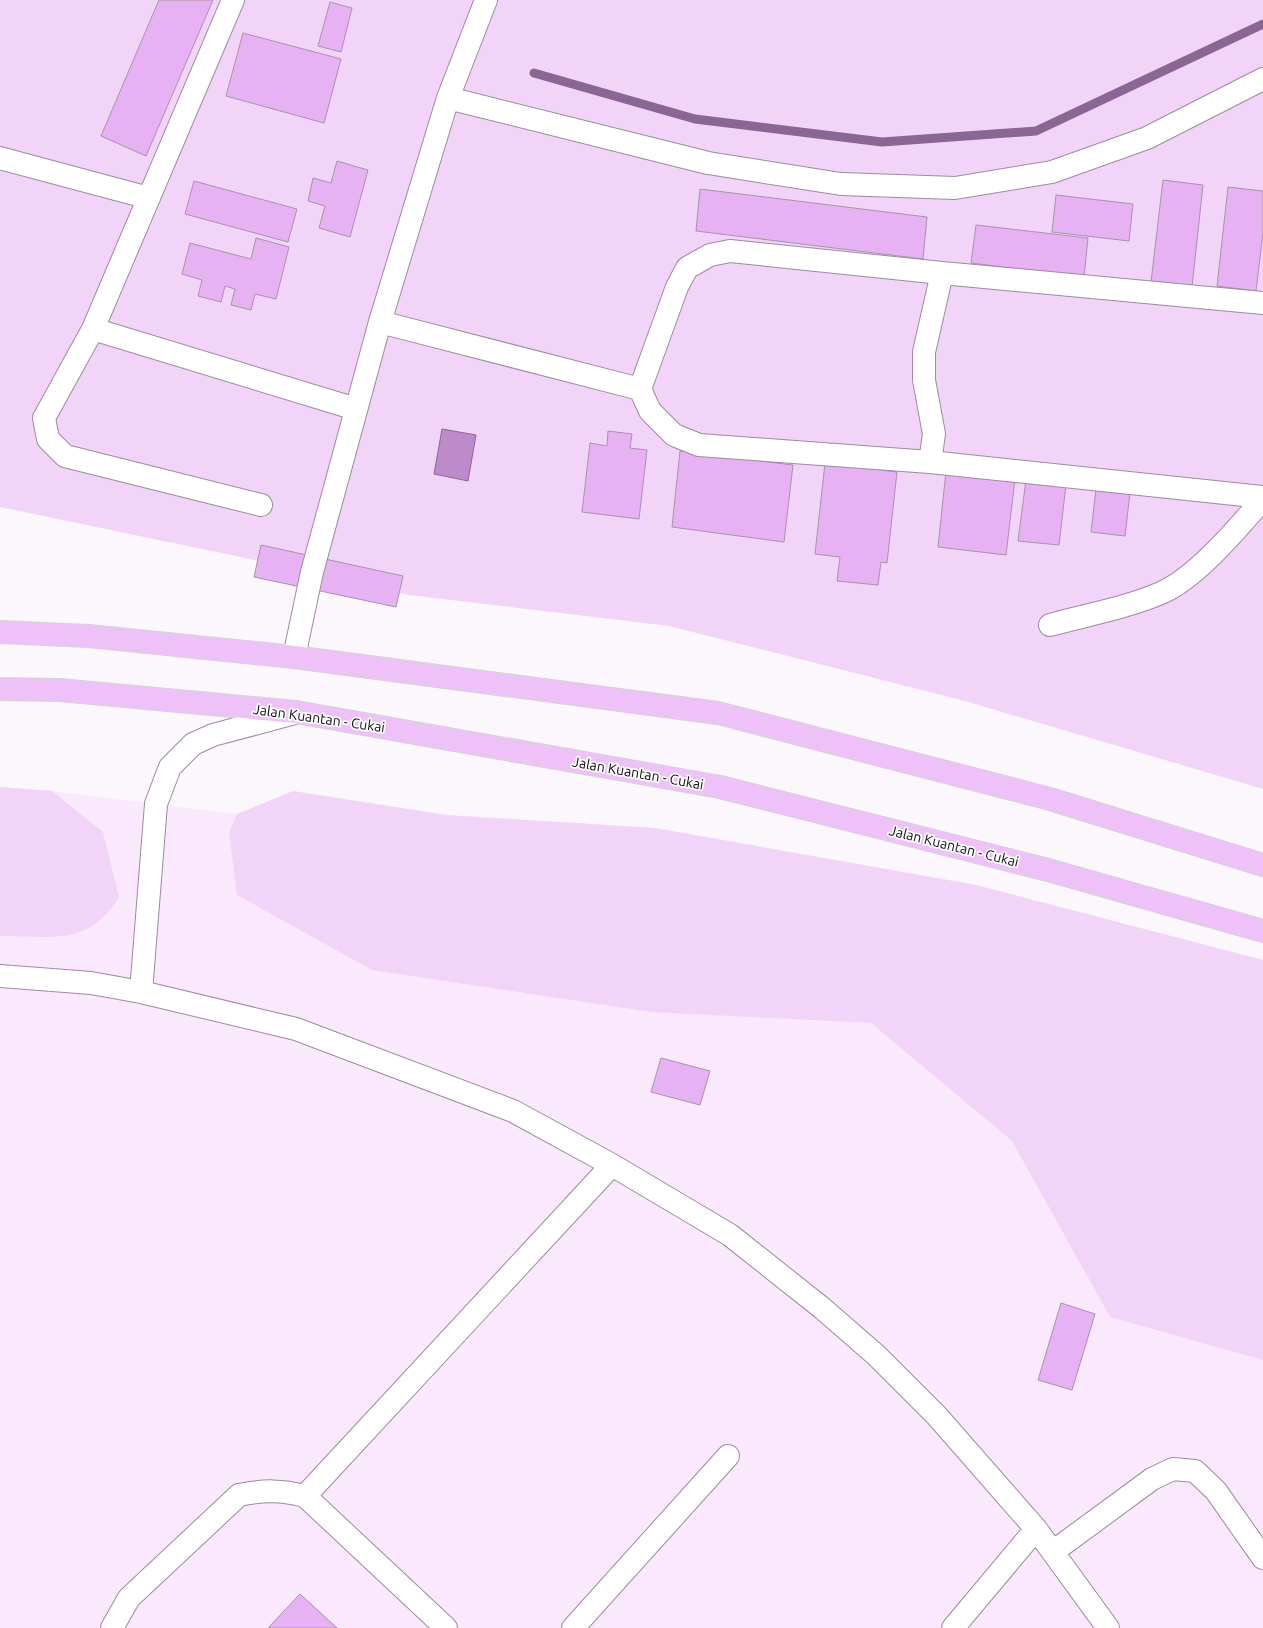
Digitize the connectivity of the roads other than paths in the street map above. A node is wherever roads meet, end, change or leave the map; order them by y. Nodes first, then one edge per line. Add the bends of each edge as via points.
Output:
1 (233, 0) edge
2 (486, 0) edge
3 (1263, 79) edge
4 (448, 98) junction
5 (0, 158) edge
6 (149, 198) junction
7 (942, 273) junction
8 (1263, 303) edge
9 (380, 322) junction
10 (93, 329) junction
11 (640, 389) junction
12 (356, 409) junction
13 (930, 462) junction
14 (1263, 498) edge
15 (261, 505) dead end
16 (1050, 625) dead end
17 (0, 632) edge
18 (294, 657) junction
19 (0, 689) edge
20 (296, 712) junction
21 (1263, 865) edge
22 (1263, 931) edge
23 (0, 976) edge
24 (141, 992) junction
25 (612, 1165) junction
26 (728, 1456) dead end
27 (305, 1496) junction
28 (1036, 1529) junction
29 (1054, 1552) junction
30 (1263, 1558) edge
31 (112, 1628) edge
32 (446, 1628) edge
33 (573, 1628) edge
34 (953, 1628) edge
35 (1108, 1628) edge

1 - 6 street
2 - 4 street
3 - 4 street via 1147,138 1052,172 955,188 841,184 708,163
4 - 9 street
5 - 6 street
6 - 10 street
7 - 8 street
7 - 11 street via 730,251 710,254 688,268 677,287
7 - 13 street via 924,352 924,380 934,434
9 - 11 street
9 - 12 street
10 - 12 street
10 - 15 street via 44,418 48,439 65,456
11 - 13 street via 650,411 674,435 699,445
12 - 18 street via 312,572
13 - 14 street
14 - 16 street via 1226,541 1185,578 1162,592
17 - 18 highway via 89,636
18 - 21 highway via 718,714 1050,799
19 - 20 highway, Jalan Kuantan - Cukai via 60,690
20 - 22 highway, Jalan Kuantan - Cukai via 720,787 1048,870
20 - 24 street via 213,735 193,744 170,767 156,804
23 - 24 street via 91,983
24 - 25 street via 296,1029 513,1111
25 - 27 street
25 - 28 street via 730,1235 876,1355 937,1416
26 - 33 street
27 - 31 street via 274,1490 239,1495 129,1598
27 - 32 street
28 - 29 street
28 - 34 street
29 - 30 street via 1152,1479 1173,1469 1195,1471 1216,1491
29 - 35 street

